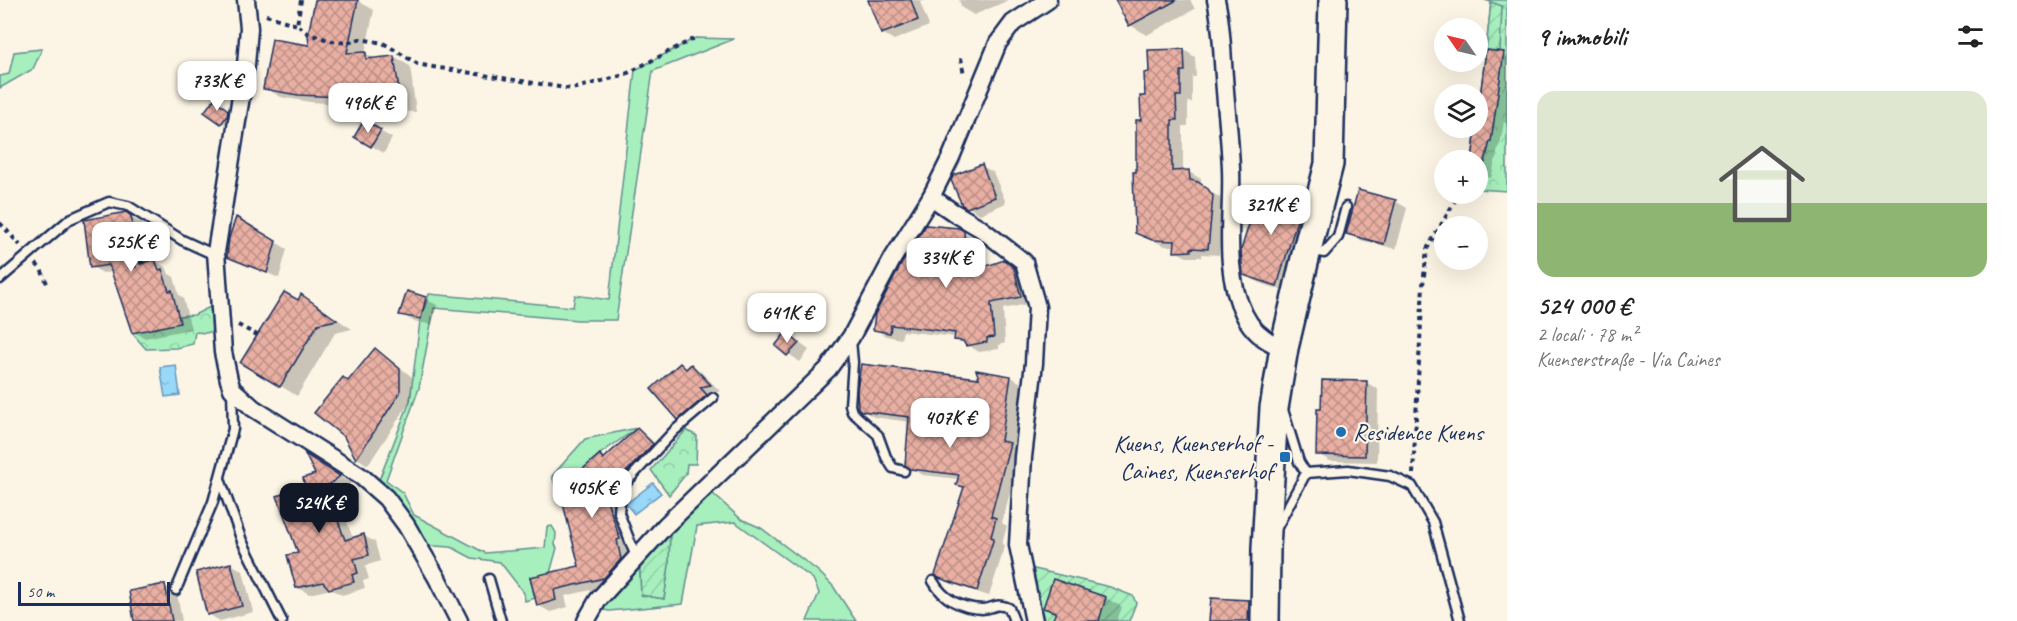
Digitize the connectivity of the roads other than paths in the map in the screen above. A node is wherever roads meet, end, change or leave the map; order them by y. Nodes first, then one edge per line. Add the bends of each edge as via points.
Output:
1 (246, 0) edge
2 (1216, 0) edge
3 (1333, 0) edge
4 (1046, 1) edge
5 (931, 197) junction
6 (1346, 207) dead end
7 (1306, 250) junction
8 (217, 256) junction
9 (0, 279) edge
10 (851, 338) junction
11 (1284, 348) junction
12 (232, 389) junction
13 (1277, 389) junction
14 (713, 398) dead end
15 (904, 471) dead end
16 (1306, 473) junction
17 (220, 478) junction
18 (1266, 548) junction
19 (637, 558) junction
20 (489, 579) dead end
21 (933, 581) dead end
22 (176, 590) dead end
23 (277, 616) edge
24 (282, 621) edge
25 (459, 621) edge
26 (501, 621) edge
27 (586, 621) edge
28 (1014, 621) edge
29 (1034, 621) edge
30 (1265, 621) edge
31 (1460, 621) edge

1 - 8 street via 246,65
2 - 11 street via 1231,170 1230,240 1237,295 1244,315 1260,336
3 - 7 main road via 1329,164
4 - 5 street via 1013,23 998,43
5 - 10 street
5 - 29 street via 1024,262 1037,307 1018,545
6 - 7 lane via 1338,237 1324,253
7 - 11 main road
8 - 9 lane via 182,240 128,206 109,202 70,219
8 - 12 street via 223,352
10 - 15 lane via 852,412 878,435 893,468
10 - 19 street via 828,369 665,526
11 - 13 main road
12 - 17 lane via 233,429
12 - 25 street via 253,408 362,477 386,498 406,525
13 - 16 lane via 1299,462
13 - 18 main road
14 - 19 lane via 674,431 621,488 619,513
16 - 18 lane
16 - 31 lane via 1348,470 1390,476 1412,486 1433,522
17 - 22 lane
17 - 23 lane via 242,541
18 - 30 main road
19 - 27 street via 598,600
20 - 26 lane
21 - 28 lane via 946,598 983,609 999,604 1009,608
23 - 24 lane

